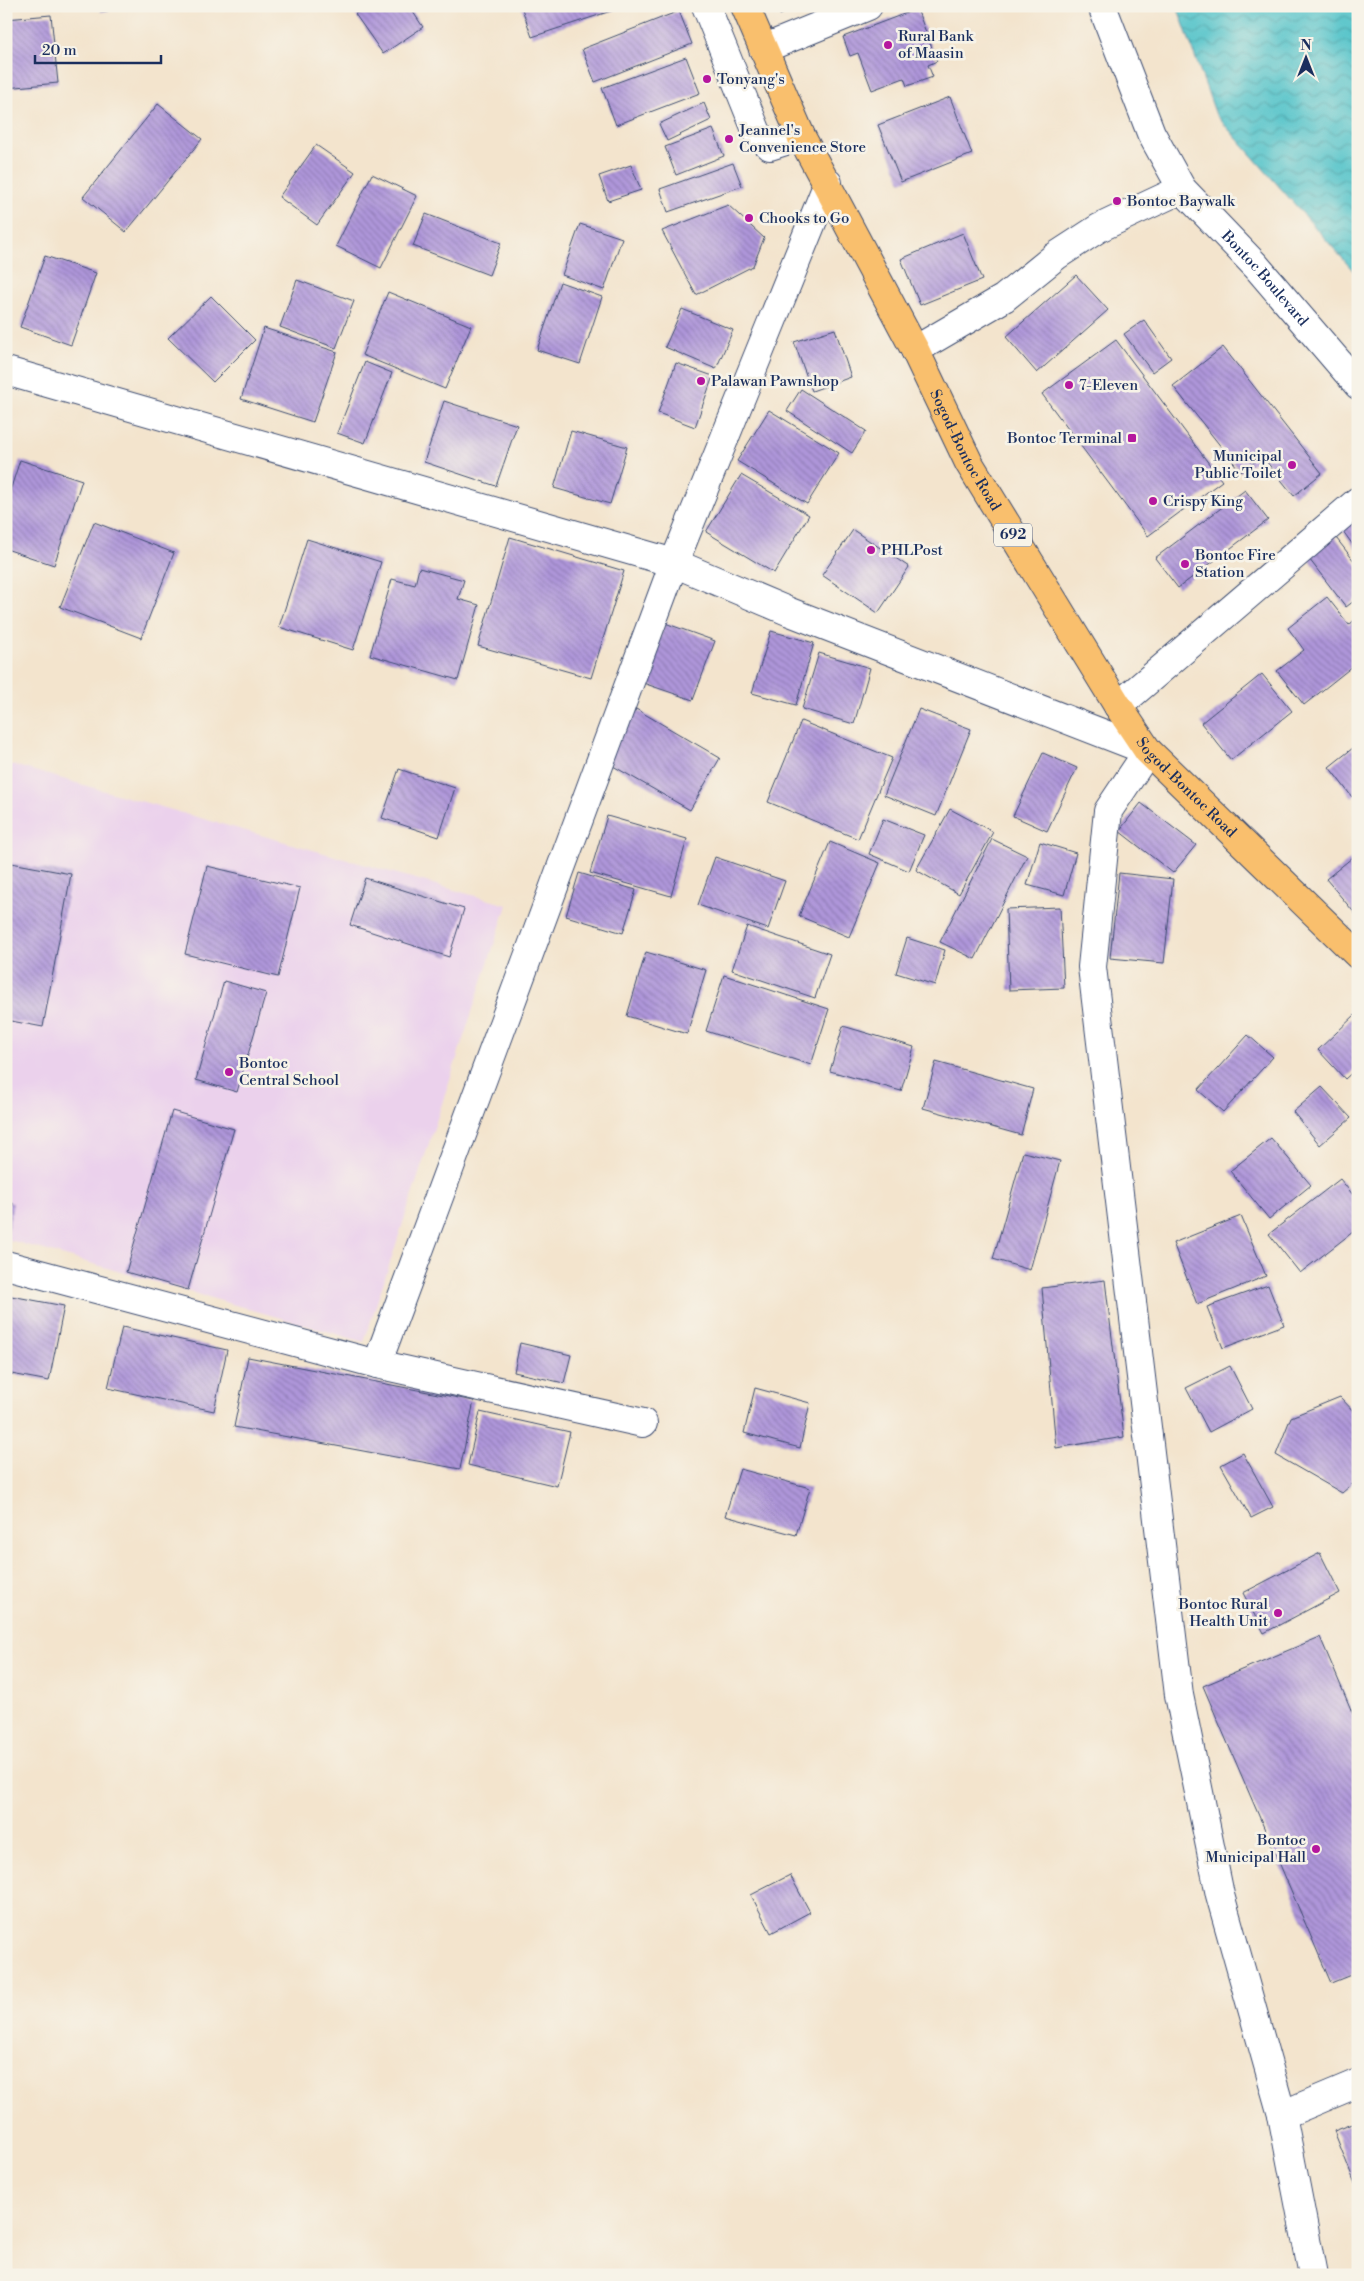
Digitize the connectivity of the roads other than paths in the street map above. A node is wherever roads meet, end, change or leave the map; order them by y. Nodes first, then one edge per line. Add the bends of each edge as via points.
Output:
1 (706, 6) edge
2 (745, 6) edge
3 (868, 6) edge
4 (1102, 6) edge
5 (763, 49) junction
6 (801, 136) junction
7 (828, 183) junction
8 (1182, 189) junction
9 (915, 350) junction
10 (6, 371) edge
11 (1358, 385) edge
12 (1358, 500) edge
13 (674, 563) junction
14 (1118, 706) junction
15 (1148, 751) junction
16 (1358, 956) edge
17 (6, 1265) edge
18 (377, 1364) junction
19 (643, 1423) dead end
20 (1358, 2083) edge
21 (1282, 2115) junction
22 (1313, 2275) edge

1 - 6 street via 758,135 770,146
2 - 5 main road, Sogod-Bontoc Road / 692
3 - 5 street
4 - 8 street, Bontoc Boulevard via 1151,132
5 - 6 main road, Sogod-Bontoc Road / 692
6 - 7 main road, Sogod-Bontoc Road / 692
7 - 9 main road, Sogod-Bontoc Road / 692
7 - 13 street
8 - 9 street via 1099,228 1056,256 1004,298
8 - 11 street, Bontoc Boulevard via 1256,266
9 - 14 main road, Sogod-Bontoc Road / 692 via 969,463
10 - 13 street
12 - 14 street
13 - 15 street via 790,612
13 - 18 street
14 - 15 main road, Sogod-Bontoc Road / 692
15 - 16 main road, Sogod-Bontoc Road / 692
15 - 21 street via 1108,812 1092,967 1179,1696 1220,1895
17 - 18 street
18 - 19 street
20 - 21 street
21 - 22 street

